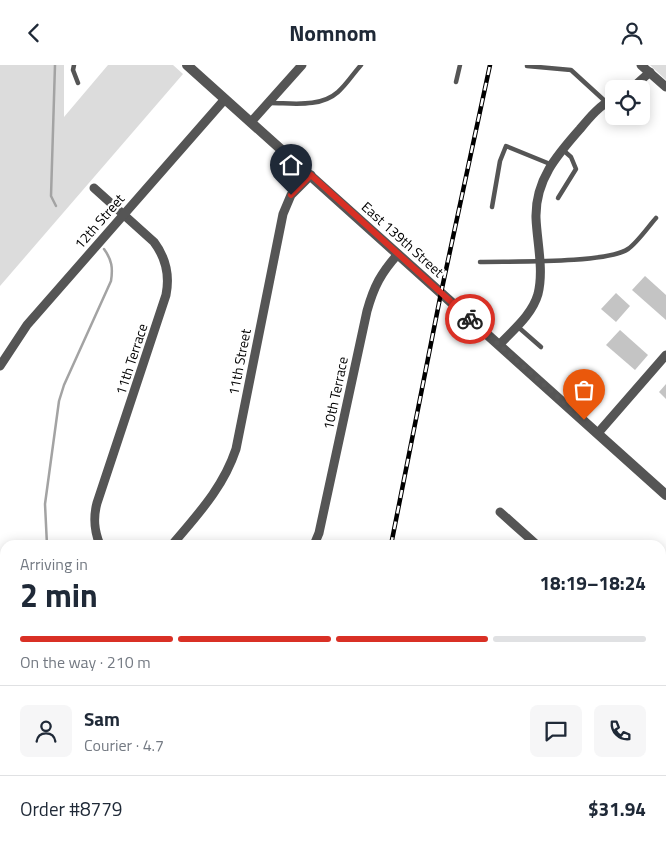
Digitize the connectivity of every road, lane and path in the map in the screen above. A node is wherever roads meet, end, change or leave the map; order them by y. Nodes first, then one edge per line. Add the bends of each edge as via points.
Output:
1 (74, 65) edge
2 (187, 65) edge
3 (302, 65) edge
4 (361, 65) edge
5 (460, 65) edge
6 (641, 65) edge
7 (527, 66) edge
8 (650, 72) junction
9 (641, 80) edge
10 (456, 82) dead end
11 (78, 83) dead end
12 (666, 87) edge
13 (605, 96) edge
14 (224, 99) junction
15 (269, 103) junction
16 (605, 104) edge
17 (251, 122) junction
18 (563, 149) junction
19 (550, 164) junction
20 (311, 175) junction
21 (94, 188) dead end
22 (558, 198) dead end
23 (492, 207) dead end
24 (124, 213) junction
25 (656, 218) dead end
26 (398, 254) junction
27 (480, 261) dead end
28 (540, 261) junction
29 (517, 326) junction
30 (499, 345) junction
31 (541, 347) dead end
32 (666, 355) edge
33 (0, 366) edge
34 (598, 433) junction
35 (666, 495) edge
36 (500, 511) dead end
37 (98, 540) edge
38 (176, 540) edge
39 (316, 540) edge
40 (532, 540) edge

1 - 11 lane
2 - 14 street, East 139th Street
3 - 15 street
4 - 15 lane via 326,101
5 - 10 lane
6 - 8 street
7 - 13 lane via 571,70
8 - 9 street
8 - 12 street
14 - 17 street, East 139th Street
14 - 24 street, 12th Street
15 - 17 street
16 - 18 street
17 - 20 street, East 139th Street
18 - 19 street
18 - 22 lane via 576,169
19 - 23 lane via 506,146
19 - 28 street via 539,189 536,217
20 - 26 street, East 139th Street
20 - 38 street, 11th Street via 291,195 283,214 236,449 211,498
21 - 24 street, 11th Terrace
24 - 33 street, 12th Street via 27,325
24 - 37 street, 11th Terrace via 161,251 169,281 97,503 94,514
25 - 28 lane via 628,249 613,255
26 - 30 street, East 139th Street
26 - 39 street, 10th Terrace via 372,291
27 - 28 lane
28 - 29 street via 538,294 525,319
29 - 30 street
29 - 31 lane
30 - 34 street, East 139th Street
32 - 34 street
34 - 35 street, East 139th Street
36 - 40 street

